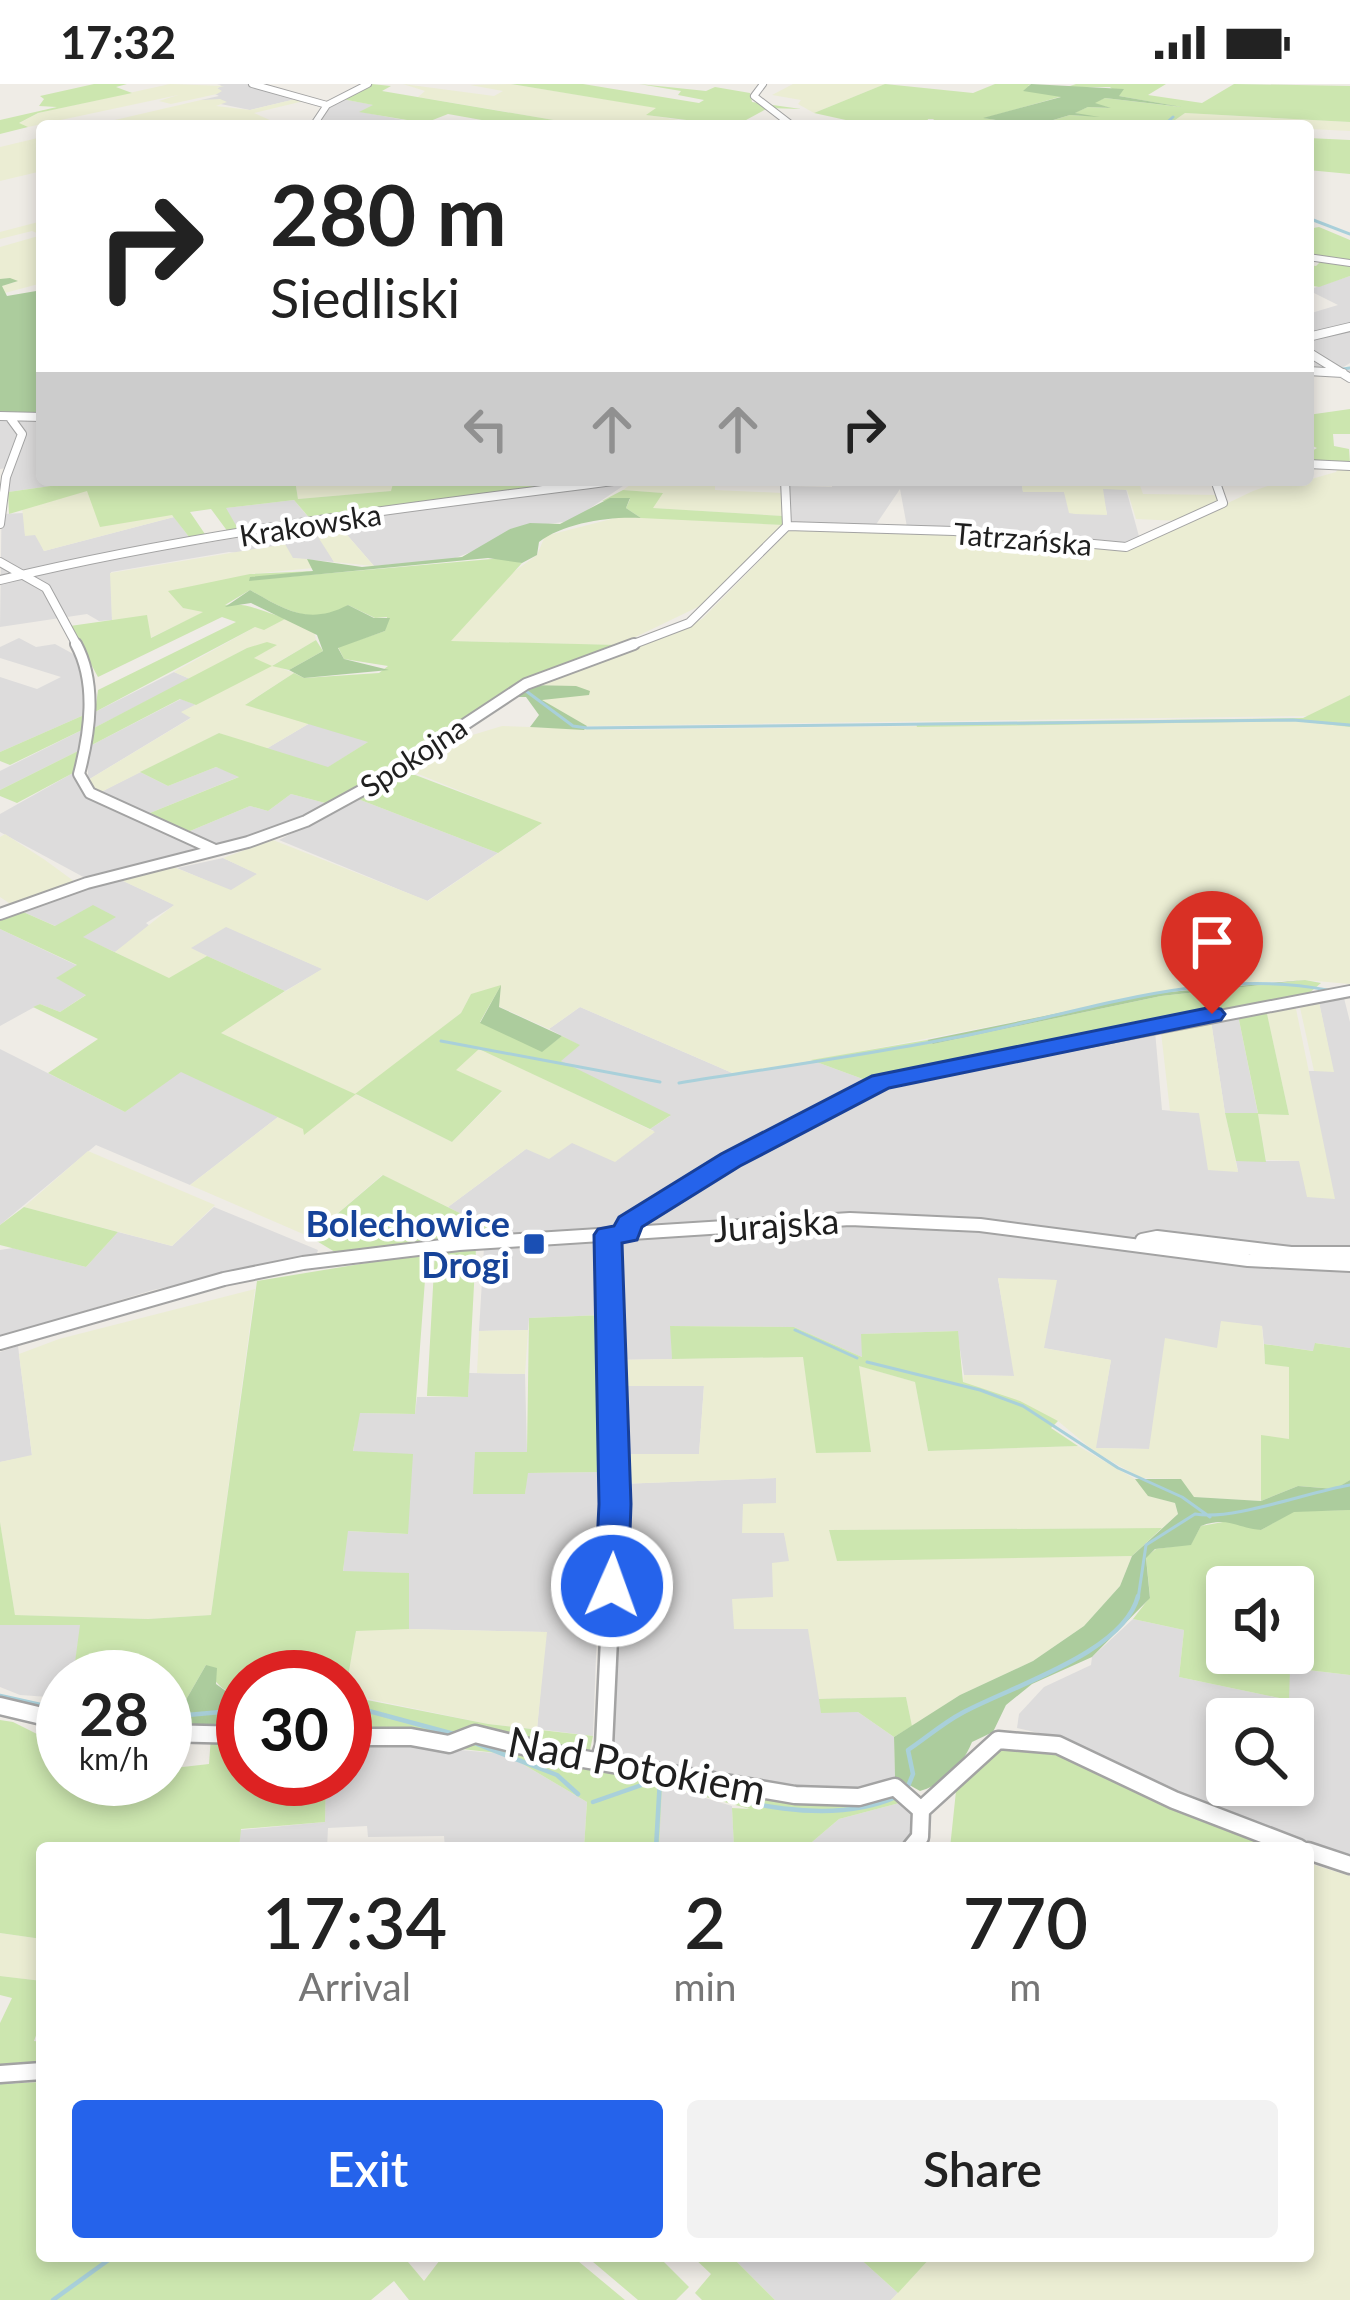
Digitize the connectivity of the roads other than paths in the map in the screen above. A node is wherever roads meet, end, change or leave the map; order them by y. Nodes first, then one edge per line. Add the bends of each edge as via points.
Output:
1 (252, 84) edge
2 (368, 84) edge
3 (763, 84) edge
4 (327, 105) junction
5 (317, 120) edge
6 (785, 120) edge
7 (1314, 258) edge
8 (1350, 263) edge
9 (1350, 327) edge
10 (1314, 336) edge
11 (1314, 355) edge
12 (1314, 371) edge
13 (1349, 374) edge
14 (9, 420) edge
15 (0, 429) edge
16 (1314, 464) edge
17 (1350, 466) edge
18 (575, 486) edge
19 (785, 486) edge
20 (1217, 486) edge
21 (0, 524) edge
22 (787, 526) junction
23 (0, 562) edge
24 (24, 572) junction
25 (0, 580) edge
26 (213, 849) junction
27 (0, 914) edge
28 (1350, 991) edge
29 (627, 1233) junction
30 (608, 1235) junction
31 (1131, 1242) junction
32 (1350, 1253) edge
33 (1350, 1265) edge
34 (0, 1343) edge
35 (0, 1706) edge
36 (36, 1715) edge
37 (372, 1736) edge
38 (599, 1762) junction
39 (910, 1800) junction
40 (916, 1842) edge
41 (1284, 1842) edge
42 (1314, 1853) edge
43 (1350, 1865) edge
44 (36, 2072) edge
45 (0, 2074) edge

1 - 4 street
2 - 4 street
3 - 6 street via 754,96
4 - 5 street
7 - 8 street
9 - 10 street
11 - 13 street
12 - 13 street
14 - 15 street
14 - 21 street via 21,444
16 - 17 street
18 - 24 street, Krakowska
19 - 22 street
20 - 22 street, Tatrzańska via 1222,503 1126,547
22 - 26 street, Spokojna via 689,623 526,684 308,819
23 - 24 street
24 - 25 street, Krakowska
24 - 26 street via 46,588 88,666 79,774 90,793
26 - 27 street, Spokojna
28 - 29 street via 881,1082 730,1160 629,1223
29 - 30 street, Jurajska
29 - 31 street, Jurajska via 890,1218
30 - 34 street, Jurajska via 303,1263
30 - 38 street via 615,1504
31 - 32 street, Jurajska
31 - 33 street, Jurajska
35 - 36 street
37 - 38 street, Nad Potokiem via 449,1744 475,1734
38 - 39 street, Nad Potokiem via 795,1796 840,1799 888,1787
39 - 40 street
39 - 41 street via 998,1740 1036,1740
42 - 43 street
44 - 45 street

